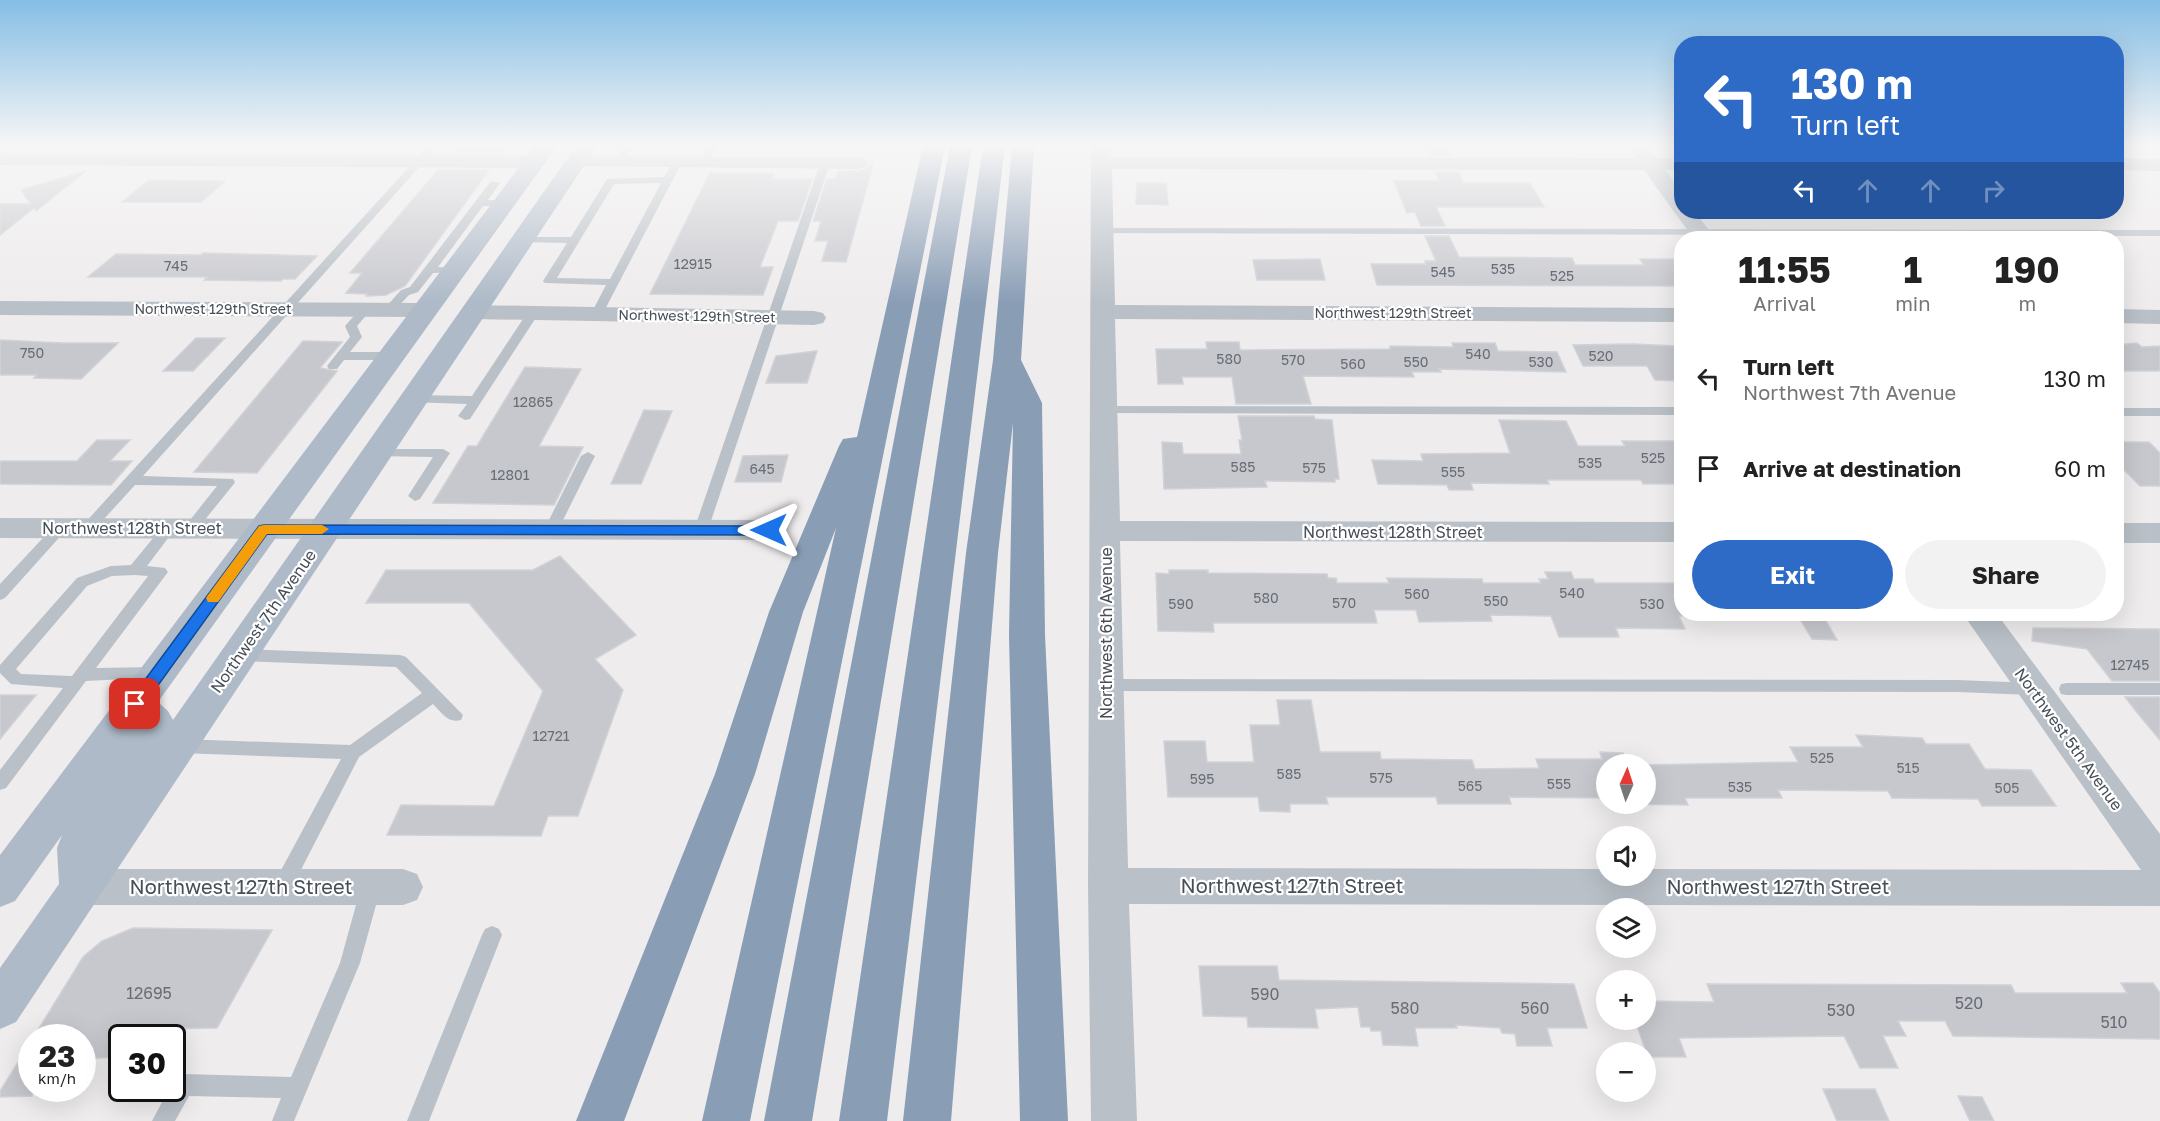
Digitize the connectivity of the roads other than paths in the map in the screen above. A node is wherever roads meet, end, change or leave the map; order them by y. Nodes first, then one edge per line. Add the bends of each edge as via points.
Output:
1 (387, 198) edge
2 (489, 198) edge
3 (489, 198) edge
4 (495, 198) edge
5 (550, 198) edge
6 (598, 198) edge
7 (658, 198) edge
8 (813, 198) edge
9 (923, 198) edge
10 (952, 198) edge
11 (987, 198) edge
12 (1019, 198) edge
13 (1102, 198) edge
14 (480, 203) junction
15 (1690, 219) edge
16 (1102, 231) junction
17 (1699, 231) edge
18 (2124, 233) edge
19 (2160, 233) edge
20 (1674, 235) edge
21 (522, 239) junction
22 (574, 240) junction
23 (453, 255) junction
24 (614, 282) junction
25 (0, 308) edge
26 (286, 310) junction
27 (377, 310) junction
28 (425, 310) junction
29 (473, 312) junction
30 (1104, 312) junction
31 (533, 313) junction
32 (597, 314) junction
33 (1674, 315) edge
34 (2124, 316) edge
35 (771, 317) junction
36 (2160, 317) edge
37 (814, 318) dead end
38 (445, 352) junction
39 (391, 356) junction
40 (1007, 360) junction
41 (886, 367) junction
42 (413, 399) junction
43 (475, 400) junction
44 (1104, 410) junction
45 (1674, 411) edge
46 (2124, 412) edge
47 (2160, 412) edge
48 (465, 416) dead end
49 (378, 453) junction
50 (588, 456) dead end
51 (131, 480) junction
52 (415, 496) dead end
53 (0, 528) edge
54 (74, 528) junction
55 (179, 529) junction
56 (264, 529) junction
57 (327, 529) junction
58 (551, 530) junction
59 (701, 530) junction
60 (769, 530) dead end
61 (1105, 531) junction
62 (1674, 532) edge
63 (2124, 533) edge
64 (2160, 533) edge
65 (135, 570) junction
66 (0, 594) edge
67 (1985, 621) edge
68 (240, 655) junction
69 (158, 673) junction
70 (79, 678) junction
71 (1106, 685) junction
72 (2050, 689) junction
73 (2160, 689) edge
74 (434, 694) junction
75 (135, 704) junction
76 (455, 715) dead end
77 (177, 746) junction
78 (352, 752) junction
79 (0, 783) edge
80 (2160, 865) edge
81 (282, 886) junction
82 (387, 886) joint
83 (1108, 886) junction
84 (80, 887) junction
85 (0, 888) edge
86 (2160, 888) edge
87 (492, 935) dead end
88 (0, 1007) edge
89 (298, 1088) junction
90 (163, 1121) edge
91 (283, 1121) edge
92 (418, 1121) edge
93 (600, 1121) edge
94 (726, 1121) edge
95 (788, 1121) edge
96 (863, 1121) edge
97 (927, 1121) edge
98 (1044, 1121) edge
99 (1114, 1121) edge

1 - 26 lane
2 - 14 lane
3 - 14 lane
4 - 23 main road
5 - 21 main road, Northwest 7th Avenue
6 - 22 lane
7 - 24 lane
8 - 35 lane
9 - 41 highway
10 - 95 highway
11 - 96 highway
12 - 40 highway
13 - 16 street, Northwest 6th Avenue
14 - 23 lane
15 - 17 street
16 - 20 lane
16 - 30 street, Northwest 6th Avenue
18 - 19 lane
21 - 22 lane
21 - 29 main road, Northwest 7th Avenue
22 - 24 lane via 549,281
23 - 27 lane via 414,290
23 - 28 main road
23 - 29 main road via 461,292
24 - 32 lane
25 - 26 street, Northwest 129th Street
26 - 27 street, Northwest 129th Street
26 - 51 lane
27 - 28 street, Northwest 129th Street
27 - 39 lane via 351,326 356,338 337,361
28 - 38 main road via 440,321 445,331
28 - 39 main road
29 - 31 street, Northwest 129th Street
29 - 38 main road, Northwest 7th Avenue
30 - 33 street, Northwest 129th Street
30 - 44 street, Northwest 6th Avenue
31 - 32 street, Northwest 129th Street
31 - 43 lane
32 - 35 street, Northwest 129th Street
34 - 36 street
35 - 37 street, Northwest 129th Street
35 - 59 lane
38 - 42 main road, Northwest 7th Avenue
39 - 56 main road
40 - 97 highway via 982,553
40 - 98 highway via 1028,403 1027,635
41 - 93 highway via 786,612 735,774
41 - 94 highway
42 - 43 lane
42 - 49 main road, Northwest 7th Avenue
43 - 48 lane
44 - 45 lane
44 - 61 street, Northwest 6th Avenue
46 - 47 lane
49 - 52 lane via 443,453
49 - 57 main road, Northwest 7th Avenue
50 - 58 lane
51 - 54 lane
51 - 55 lane via 228,482
53 - 54 street, Northwest 128th Street
54 - 55 street, Northwest 128th Street
54 - 66 lane
55 - 56 street, Northwest 128th Street
55 - 65 lane
56 - 57 street, Northwest 128th Street
56 - 69 main road
57 - 58 street, Northwest 128th Street
57 - 68 main road, Northwest 7th Avenue
58 - 59 street, Northwest 128th Street
59 - 60 street, Northwest 128th Street
61 - 62 street, Northwest 128th Street
61 - 71 street, Northwest 6th Avenue
63 - 64 street
65 - 70 lane via 159,572
65 - 70 lane via 111,571 82,582 6,669 17,680
67 - 72 street, Northwest 5th Avenue
68 - 74 lane via 400,661
68 - 77 main road, Northwest 7th Avenue
69 - 70 lane
69 - 75 main road
70 - 79 lane
71 - 72 lane
71 - 83 street, Northwest 6th Avenue
72 - 73 lane
72 - 80 street, Northwest 5th Avenue
74 - 76 lane
74 - 78 lane
75 - 84 main road via 155,721 89,818 78,848
75 - 85 main road
77 - 78 lane
77 - 84 main road, Northwest 7th Avenue
78 - 81 lane
81 - 82 street, Northwest 127th Street
81 - 84 street, Northwest 127th Street
82 - 89 lane
83 - 86 street, Northwest 127th Street
83 - 99 street, Northwest 6th Avenue
84 - 88 main road, Northwest 7th Avenue
87 - 92 lane
89 - 90 lane via 183,1084
89 - 91 lane

